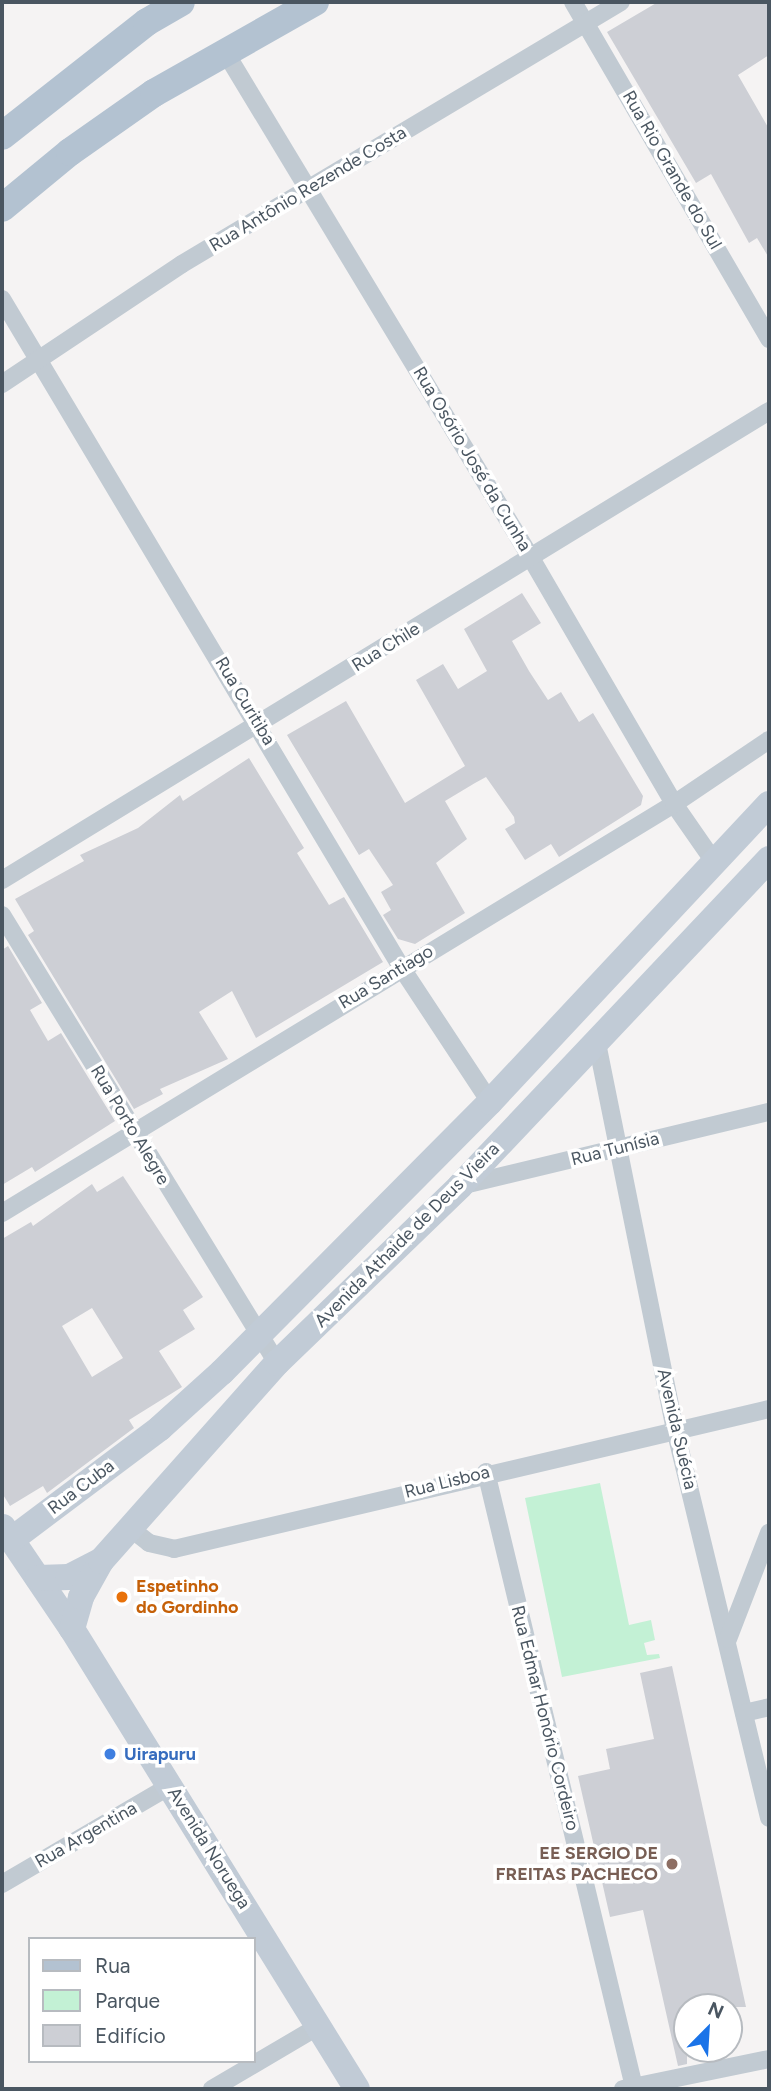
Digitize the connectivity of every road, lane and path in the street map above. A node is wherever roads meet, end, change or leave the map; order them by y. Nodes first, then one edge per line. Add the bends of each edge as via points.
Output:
1 (181, 2) edge
2 (315, 2) edge
3 (573, 2) edge
4 (621, 2) edge
5 (586, 22) junction
6 (227, 55) junction
7 (2, 136) edge
8 (309, 189) junction
9 (2, 208) edge
10 (2, 299) edge
11 (769, 339) edge
12 (40, 362) junction
13 (2, 384) edge
14 (769, 411) edge
15 (531, 558) junction
16 (260, 725) junction
17 (769, 740) edge
18 (674, 804) junction
19 (769, 804) edge
20 (769, 859) edge
21 (715, 863) junction
22 (2, 880) edge
23 (2, 915) edge
24 (401, 967) junction
25 (596, 1038) junction
26 (489, 1102) junction
27 (769, 1112) edge
28 (134, 1132) junction
29 (618, 1149) junction
30 (460, 1186) junction
31 (2, 1213) edge
32 (258, 1335) junction
33 (277, 1363) junction
34 (769, 1409) edge
35 (160, 1428) joint
36 (675, 1429) junction
37 (486, 1472) junction
38 (130, 1528) junction
39 (769, 1533) edge
40 (5, 1537) edge
41 (101, 1561) junction
42 (38, 1578) junction
43 (72, 1629) junction
44 (728, 1639) junction
45 (769, 1707) edge
46 (744, 1713) junction
47 (762, 1762) edge
48 (170, 1786) junction
49 (769, 1818) edge
50 (2, 1884) edge
51 (319, 2026) junction
52 (769, 2059) edge
53 (629, 2088) edge
54 (212, 2089) edge
55 (357, 2089) edge

1 - 7 main road via 147,22
2 - 6 main road
3 - 5 street, Rua Rio Grande do Sul
4 - 5 street, Rua Antônio Rezende Costa
5 - 8 street, Rua Antônio Rezende Costa
5 - 11 street, Rua Rio Grande do Sul
6 - 8 street, Rua Osório José da Cunha
6 - 9 main road via 155,93 70,152
8 - 12 street, Rua Antônio Rezende Costa via 114,307
8 - 15 street, Rua Osório José da Cunha
10 - 12 street, Rua Curitiba
12 - 13 street, Rua Antônio Rezende Costa
12 - 16 street, Rua Curitiba
14 - 15 street, Rua Chile
15 - 16 street, Rua Chile
15 - 18 street, Rua Osório José da Cunha
16 - 22 street, Rua Chile
16 - 24 street, Rua Curitiba
17 - 18 street, Rua Santiago
18 - 21 street, Rua Osório José da Cunha
18 - 24 street, Rua Santiago
19 - 21 street, Avenida Athaide de Deus Vieira
20 - 25 street, Avenida Athaide de Deus Vieira
21 - 26 street, Avenida Athaide de Deus Vieira
23 - 28 street, Rua Porto Alegre
24 - 26 street, Rua Curitiba
24 - 28 street, Rua Santiago
25 - 29 street, Avenida Suécia
25 - 30 street, Avenida Athaide de Deus Vieira
26 - 32 street, Avenida Athaide de Deus Vieira
27 - 29 street, Rua Tunísia
28 - 31 street, Rua Santiago
28 - 32 street, Rua Porto Alegre
29 - 30 street, Rua Tunísia
29 - 36 street, Avenida Suécia
30 - 33 street, Avenida Athaide de Deus Vieira
32 - 33 street, Rua Porto Alegre
32 - 35 street, Avenida Athaide de Deus Vieira
33 - 38 street, Avenida Athaide de Deus Vieira
34 - 36 street, Rua Lisboa
35 - 40 street, Rua Cuba
36 - 37 street, Rua Lisboa
36 - 44 street, Avenida Suécia
37 - 38 street, Rua Lisboa via 174,1549 149,1543
37 - 53 street, Rua Edmar Honório Cordeiro
38 - 41 street, Avenida Athaide de Deus Vieira
39 - 44 street
40 - 42 street, Avenida Noruega
41 - 42 street via 69,1577
41 - 43 street, Avenida Athaide de Deus Vieira via 81,1597
42 - 43 street, Avenida Noruega
43 - 48 street, Avenida Noruega
44 - 46 street, Avenida Suécia
45 - 46 street
46 - 47 street, Avenida Suécia
47 - 49 street, Avenida Suécia
48 - 50 street, Rua Argentina
48 - 51 street, Avenida Noruega
51 - 54 street
51 - 55 street, Avenida Noruega
52 - 53 street

